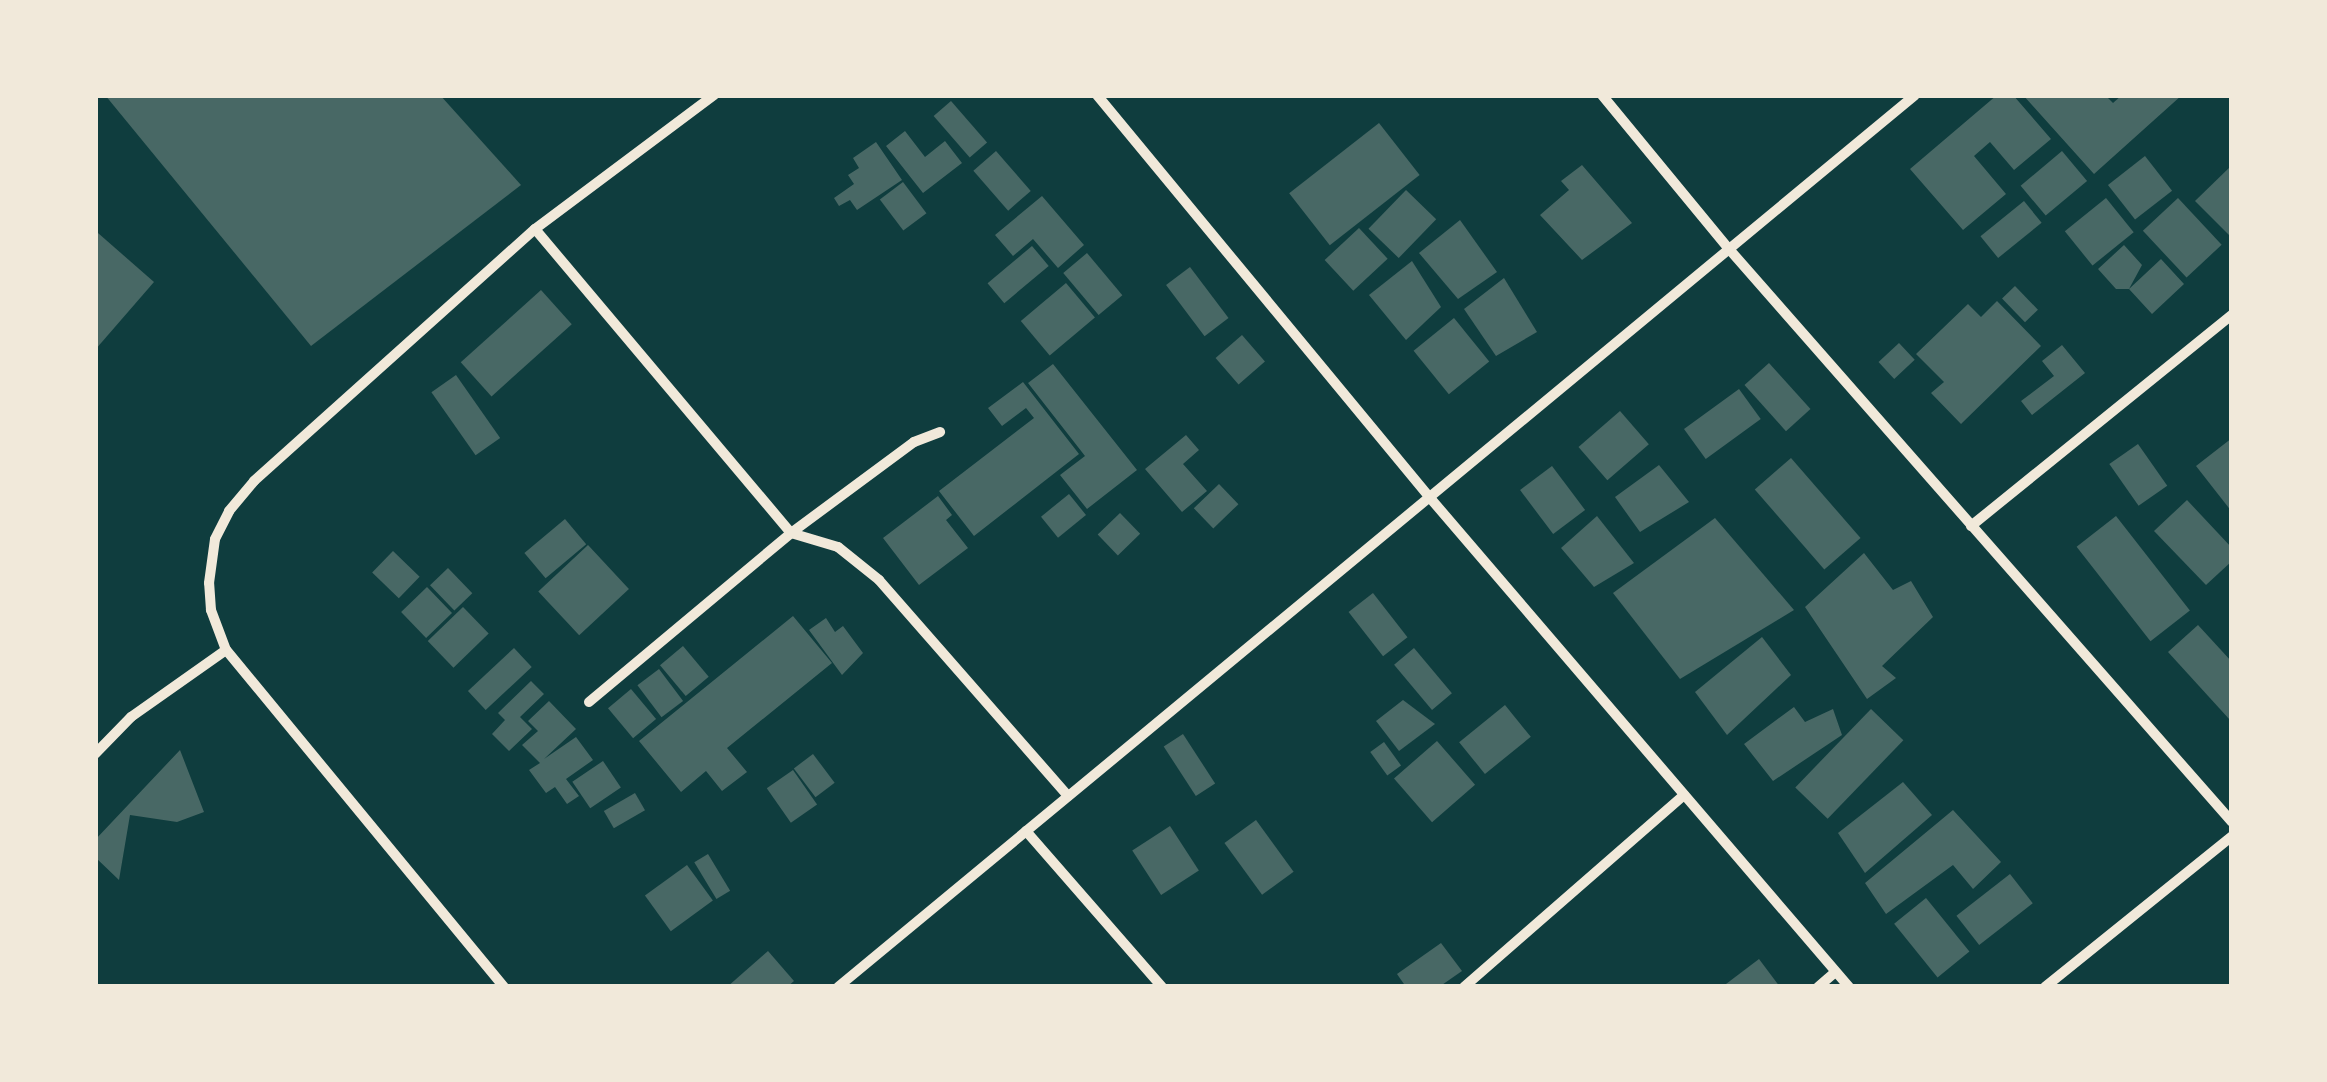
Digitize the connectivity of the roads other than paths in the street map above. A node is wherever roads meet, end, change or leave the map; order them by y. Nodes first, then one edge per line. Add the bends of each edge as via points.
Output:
1 (714, 95) edge
2 (1097, 95) edge
3 (1602, 95) edge
4 (1915, 95) edge
5 (534, 229) junction
6 (1729, 249) junction
7 (2232, 315) edge
8 (940, 432) dead end
9 (1431, 500) junction
10 (1971, 526) junction
11 (791, 532) junction
12 (226, 650) junction
13 (589, 702) dead end
14 (95, 754) edge
15 (1684, 795) junction
16 (1068, 796) junction
17 (2232, 822) edge
18 (1026, 831) junction
19 (2232, 836) edge
20 (1836, 972) junction
21 (504, 987) edge
22 (838, 987) edge
23 (1162, 987) edge
24 (1464, 987) edge
25 (1818, 987) edge
26 (1848, 987) edge
27 (2045, 987) edge

1 - 5 street
2 - 9 street
3 - 6 street
4 - 6 street
5 - 11 street
5 - 12 street via 254,481 229,511 215,539 209,584
6 - 9 street
6 - 10 street
7 - 10 street
8 - 11 street via 914,442
9 - 15 street
9 - 16 street
10 - 17 street
11 - 13 street
11 - 16 street via 838,547 879,580
12 - 14 street via 131,717
12 - 21 street
15 - 20 street
15 - 24 street
16 - 18 street
18 - 22 street
18 - 23 street
19 - 27 street
20 - 25 street
20 - 26 street

